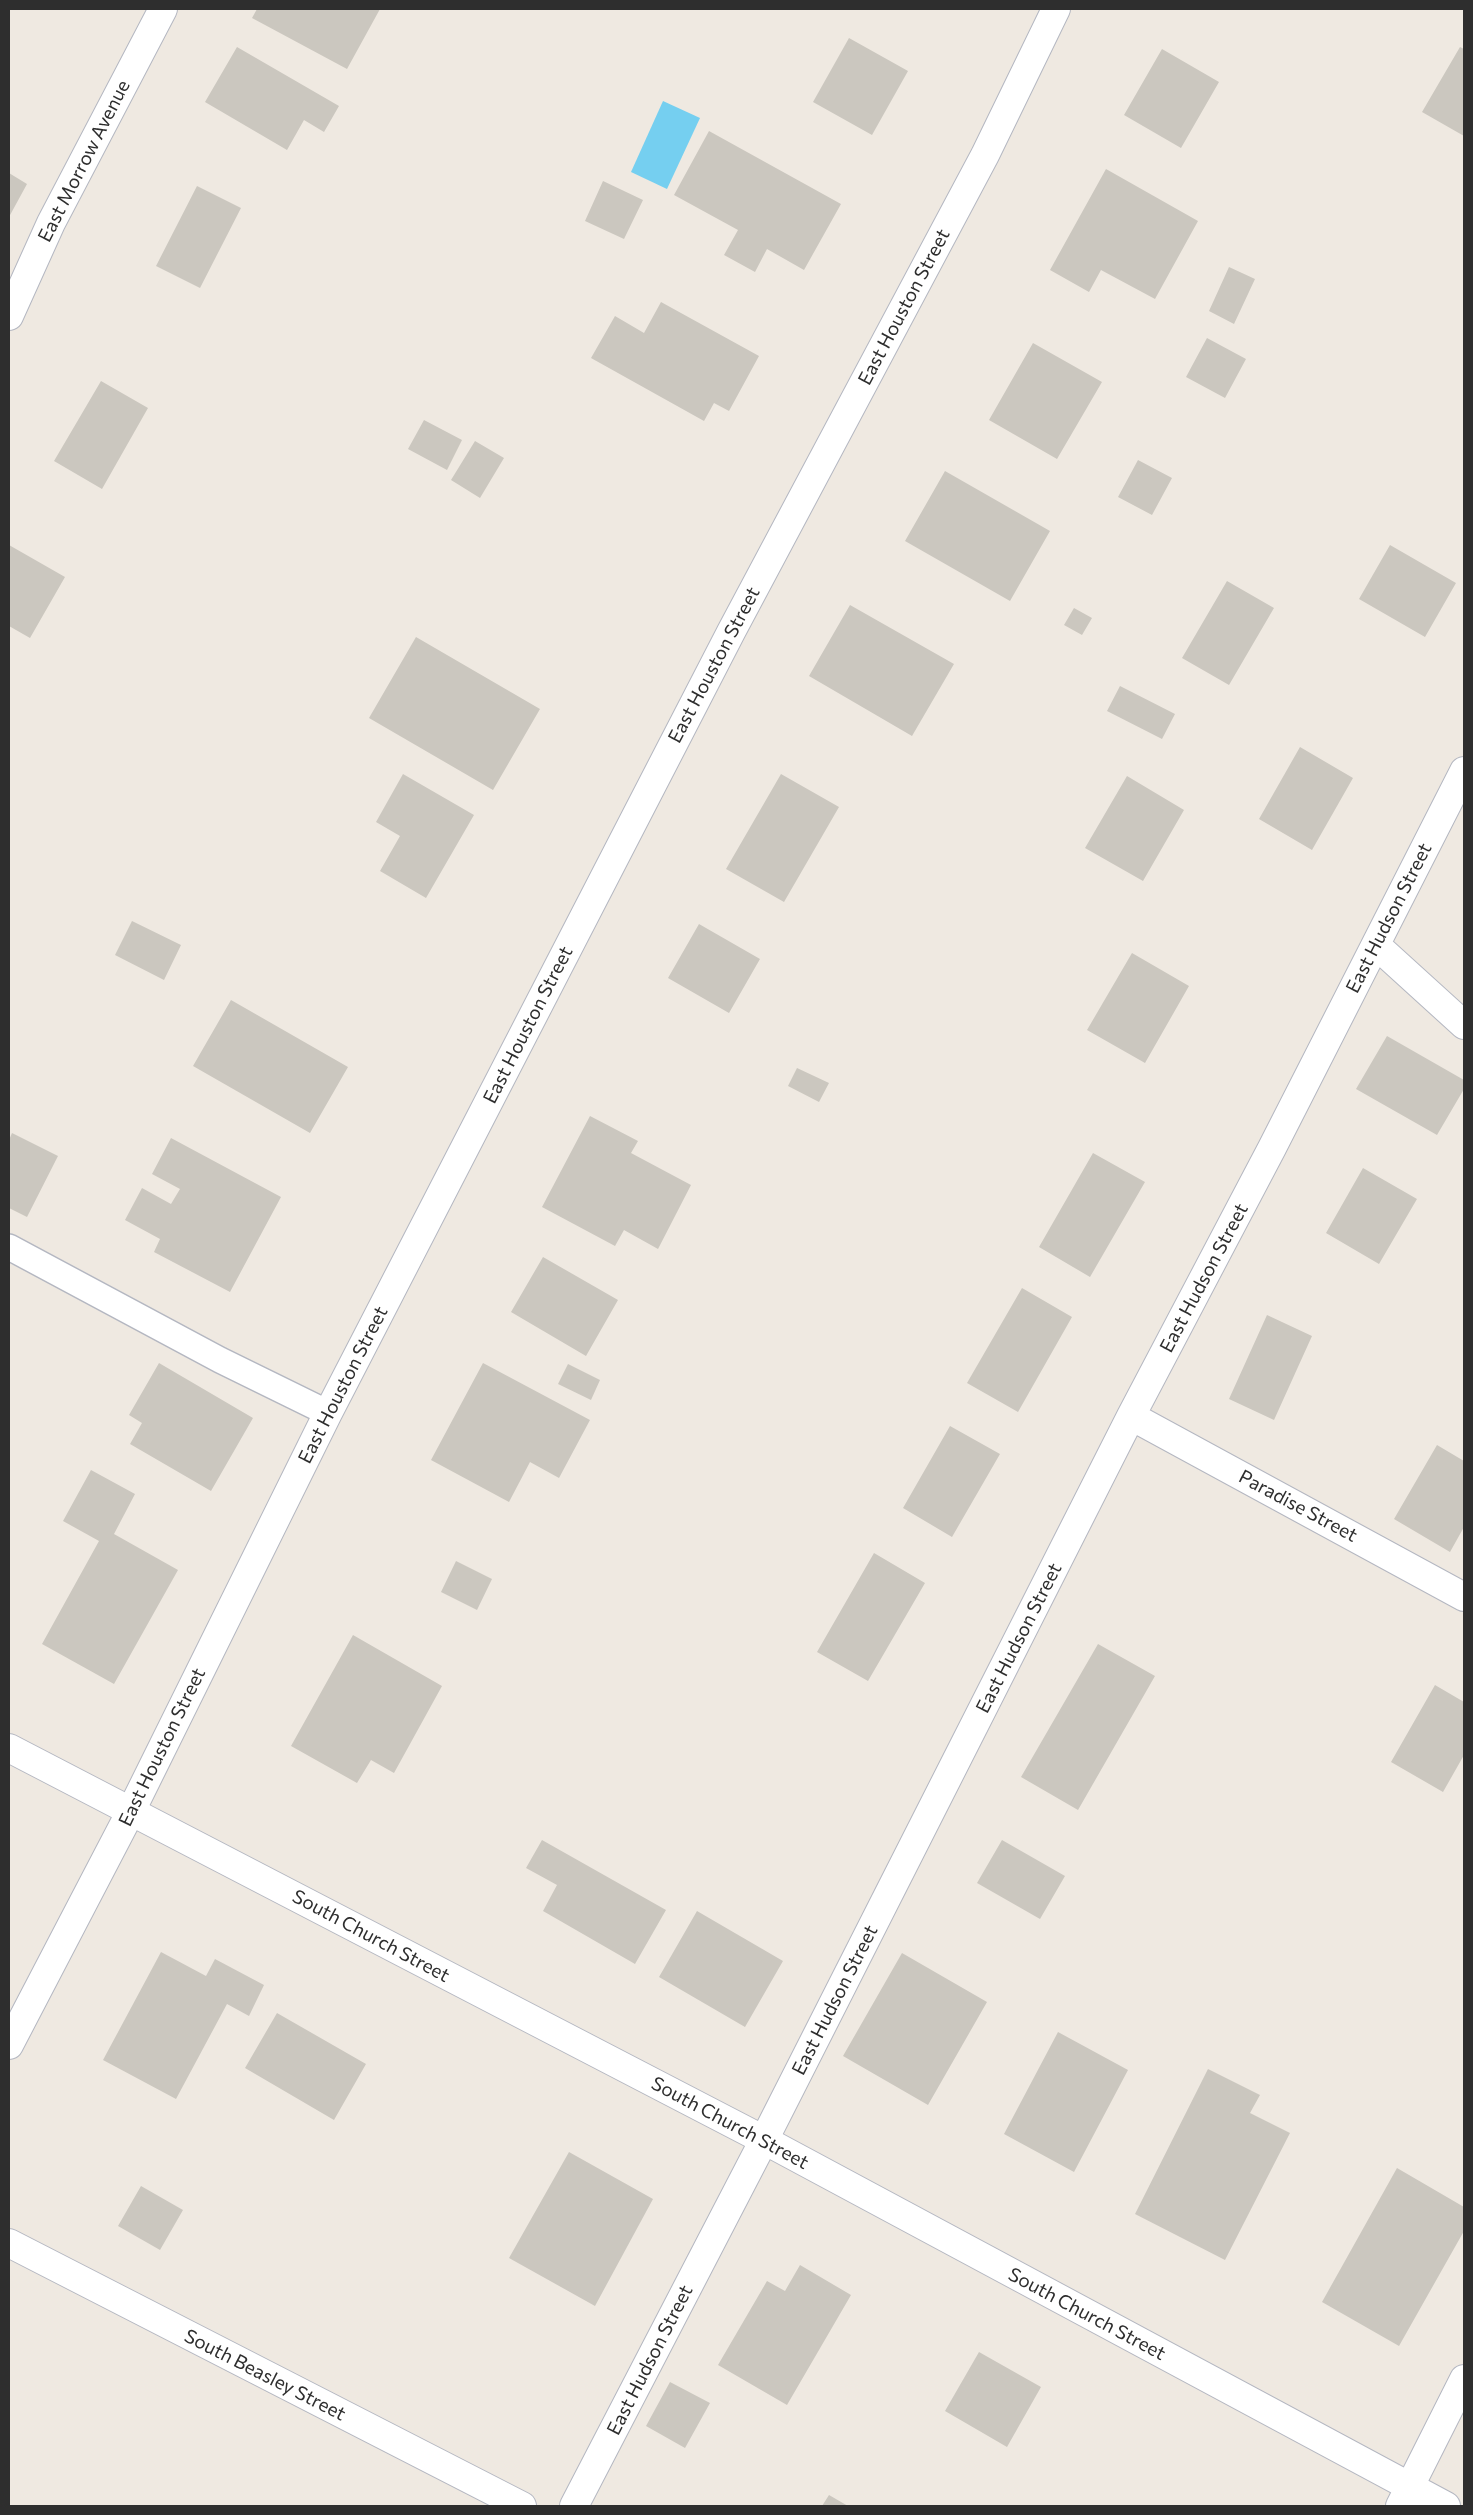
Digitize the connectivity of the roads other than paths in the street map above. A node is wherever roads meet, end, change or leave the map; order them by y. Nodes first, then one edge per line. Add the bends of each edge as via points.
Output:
1 (163, 9) edge
2 (1056, 9) edge
3 (9, 316) edge
4 (1464, 771) edge
5 (1376, 944) junction
6 (1464, 1025) edge
7 (9, 1247) edge
8 (328, 1413) junction
9 (1131, 1416) junction
10 (1464, 1597) edge
11 (9, 1748) edge
12 (131, 1811) junction
13 (9, 2045) edge
14 (764, 2140) junction
15 (9, 2243) edge
16 (1464, 2379) edge
17 (1405, 2497) edge
18 (522, 2506) edge
19 (574, 2506) edge
20 (1446, 2506) edge

1 - 3 street, East Morrow Avenue via 51,224
2 - 8 street, East Houston Street via 985,154 731,632
4 - 5 street, East Hudson Street
5 - 6 street
5 - 9 street, East Hudson Street
7 - 8 lane via 220,1360
8 - 12 street, East Houston Street
9 - 10 street, Paradise Street
9 - 14 street, East Hudson Street
11 - 12 street, South Church Street
12 - 13 street, East Houston Street
12 - 14 street, South Church Street
14 - 17 street, South Church Street
14 - 19 street, East Hudson Street
15 - 18 street, South Beasley Street
16 - 17 street
17 - 20 street, South Church Street

